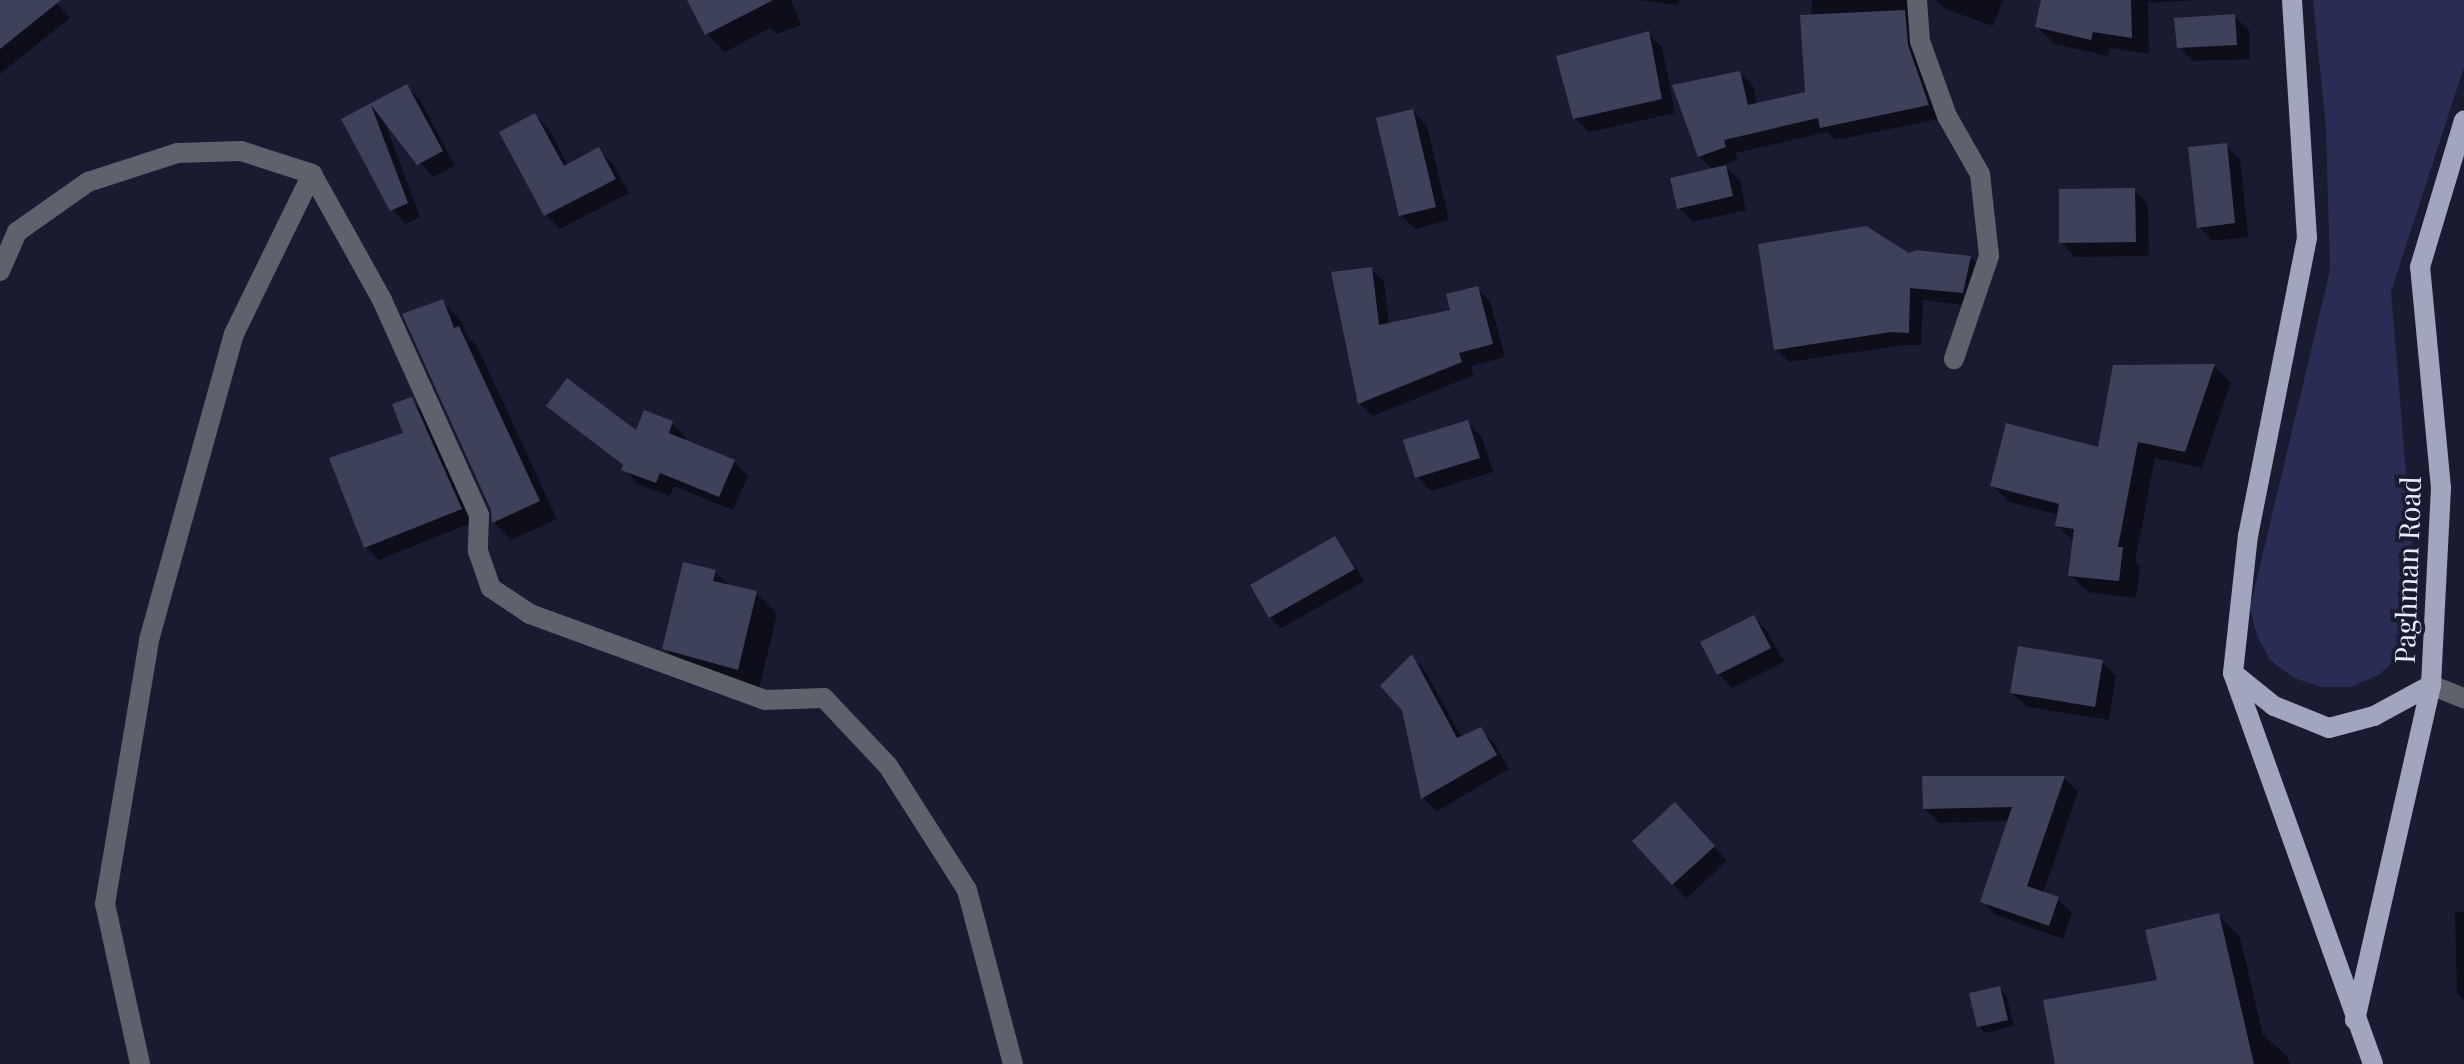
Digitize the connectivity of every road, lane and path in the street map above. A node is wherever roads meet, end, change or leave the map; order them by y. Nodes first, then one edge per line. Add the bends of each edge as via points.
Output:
1 (1917, 0) edge
2 (2292, 0) edge
3 (2464, 120) edge
4 (312, 174) junction
5 (0, 271) edge
6 (1954, 359) dead end
7 (2233, 673) junction
8 (2431, 685) junction
9 (2464, 698) edge
10 (2355, 1020) junction
11 (140, 1064) edge
12 (1013, 1064) edge
13 (2373, 1064) edge

1 - 6 street via 1920,41 1947,116 1980,174 1989,256
2 - 7 main road via 2307,238 2248,535
3 - 8 main road, Paghman Road via 2420,267 2441,488
4 - 5 street via 241,151 177,153 88,182 17,232
4 - 11 street via 234,334 149,640 105,904
4 - 12 street via 382,300 479,515 478,551 491,588 530,614 765,700 824,698 888,766 967,890
7 - 8 main road via 2274,706 2329,728 2374,716
7 - 10 main road
8 - 9 street
8 - 10 main road, Paghman Road
10 - 13 main road

